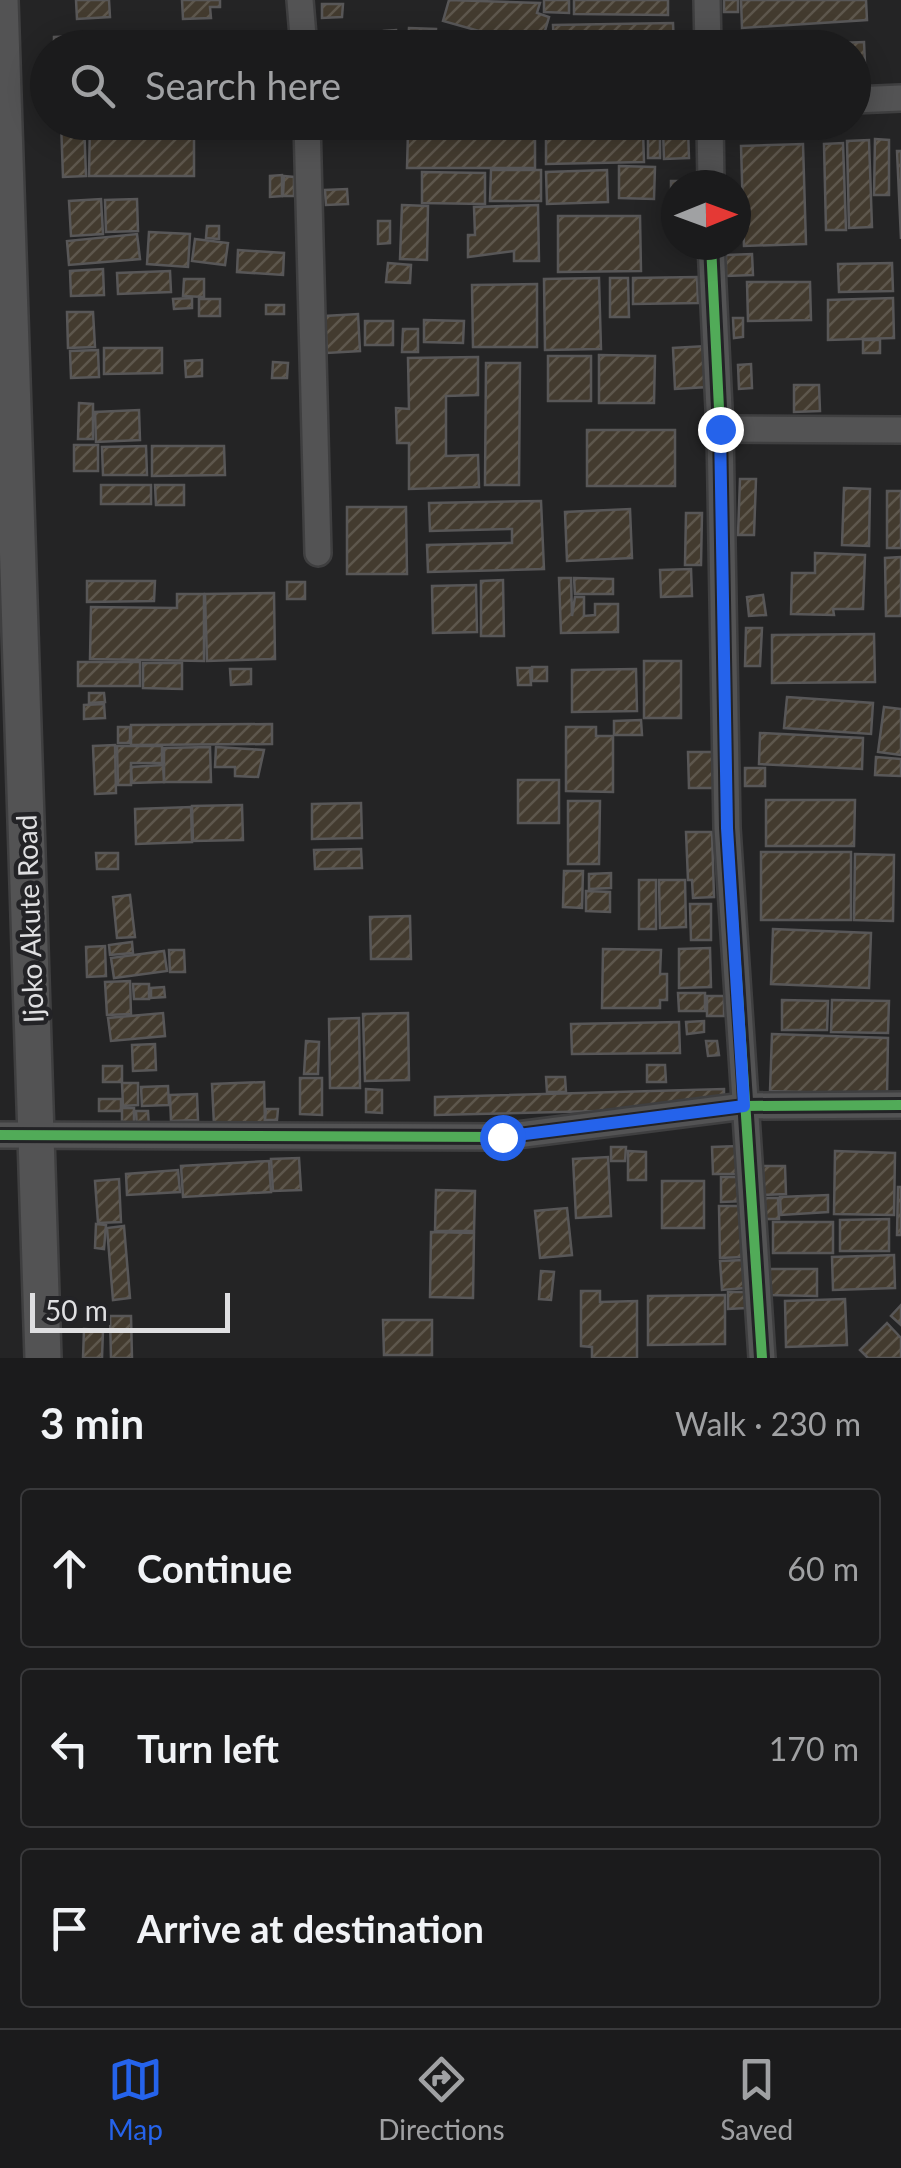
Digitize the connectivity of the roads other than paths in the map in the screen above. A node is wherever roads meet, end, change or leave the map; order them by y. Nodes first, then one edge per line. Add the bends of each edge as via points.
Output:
1 (0, 0) edge
2 (300, 0) edge
3 (706, 0) edge
4 (302, 30) edge
5 (707, 30) edge
6 (1, 47) edge
7 (901, 98) edge
8 (871, 99) edge
9 (307, 140) edge
10 (710, 140) edge
11 (710, 170) edge
12 (712, 260) edge
13 (720, 429) junction
14 (901, 430) edge
15 (318, 553) dead end
16 (901, 1105) edge
17 (744, 1106) junction
18 (0, 1135) edge
19 (36, 1135) junction
20 (43, 1358) edge
21 (762, 1358) edge

1 - 6 main road, Ijoko Akute Road
2 - 4 street
3 - 5 street
6 - 19 main road, Ijoko Akute Road
7 - 8 street
9 - 15 street
10 - 11 street
12 - 13 street
13 - 14 street
13 - 17 street via 727,828
16 - 17 street
17 - 19 street via 502,1137
17 - 21 street
18 - 19 street
19 - 20 main road, Ijoko Akute Road

